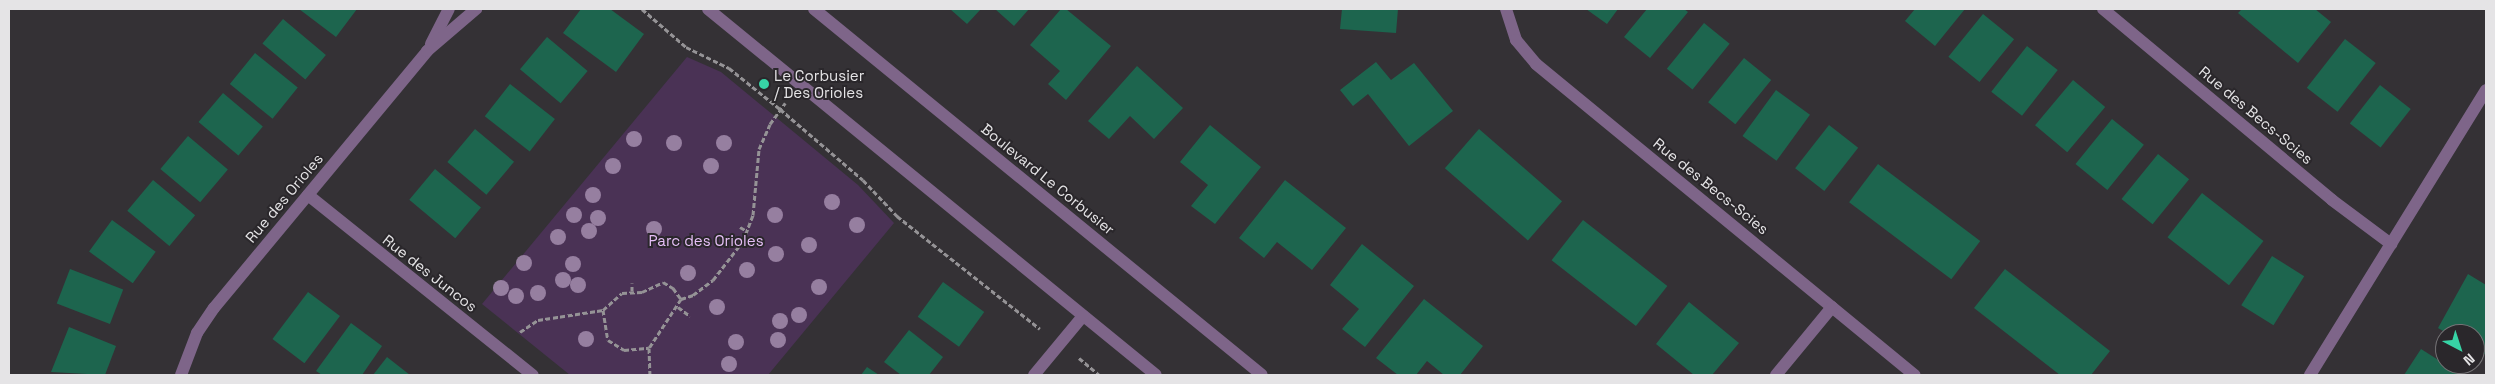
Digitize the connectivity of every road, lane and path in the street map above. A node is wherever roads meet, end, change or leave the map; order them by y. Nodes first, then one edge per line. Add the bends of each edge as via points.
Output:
1 (449, 9) edge
2 (476, 9) edge
3 (642, 9) edge
4 (708, 9) edge
5 (814, 9) edge
6 (1506, 9) edge
7 (2103, 9) edge
8 (427, 50) junction
9 (2486, 90) edge
10 (786, 102) dead end
11 (780, 109) junction
12 (308, 195) junction
13 (740, 227) dead end
14 (747, 231) junction
15 (2391, 244) junction
16 (632, 283) dead end
17 (632, 291) junction
18 (681, 299) junction
19 (678, 307) junction
20 (1832, 307) junction
21 (603, 310) junction
22 (690, 316) dead end
23 (1083, 316) junction
24 (1028, 320) dead end
25 (660, 323) dead end
26 (664, 326) junction
27 (519, 334) dead end
28 (649, 348) junction
29 (1091, 369) dead end
30 (181, 375) edge
31 (533, 375) edge
32 (650, 375) edge
33 (1034, 375) edge
34 (1099, 375) edge
35 (1156, 375) edge
36 (1262, 375) edge
37 (1776, 375) edge
38 (1915, 375) edge
39 (2310, 375) edge

1 - 8 street, Rue des Orioles
2 - 8 street, Rue des Orioles
3 - 11 path via 686,47 729,68
4 - 23 street
5 - 36 street, Boulevard Le Corbusier
6 - 20 street, Rue des Becs-Scies via 1516,40 1536,64
7 - 15 street, Rue des Becs-Scies via 2332,200
8 - 12 street, Rue des Orioles
9 - 15 street
10 - 11 path
11 - 14 path via 759,149 754,208
11 - 24 path via 863,180 897,216
12 - 30 street, Rue des Orioles via 205,320
12 - 31 street, Rue des Juncos
13 - 14 path
14 - 18 path via 713,280
15 - 39 street
16 - 17 path
17 - 18 path via 642,292 663,282 673,288
17 - 21 path via 614,298
18 - 19 path
19 - 22 path
19 - 26 path
20 - 37 street
20 - 38 street, Rue des Becs-Scies
21 - 27 path via 538,320
21 - 28 path via 608,340 624,350
23 - 33 street
23 - 35 street
25 - 26 path
26 - 28 path
28 - 32 path
29 - 34 path

